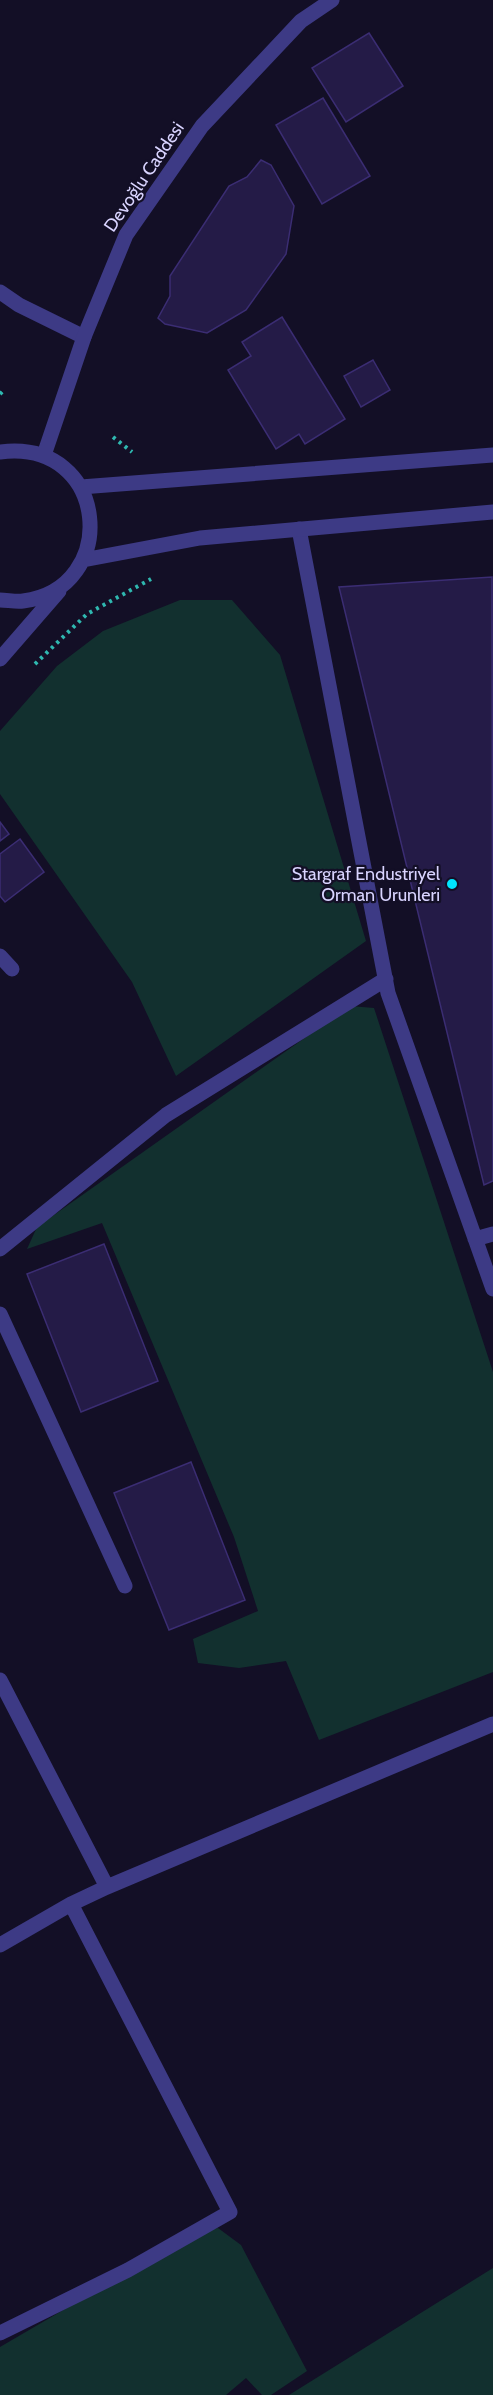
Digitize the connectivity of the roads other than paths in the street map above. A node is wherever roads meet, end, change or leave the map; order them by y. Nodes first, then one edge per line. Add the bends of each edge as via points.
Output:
1 (332, 0) edge
2 (0, 292) edge
3 (84, 337) junction
4 (0, 452) edge
5 (44, 455) junction
6 (493, 455) edge
7 (81, 487) junction
8 (493, 512) edge
9 (299, 529) junction
10 (83, 560) junction
11 (68, 580) junction
12 (0, 600) edge
13 (0, 659) edge
14 (0, 956) edge
15 (12, 969) dead end
16 (386, 979) junction
17 (493, 1234) edge
18 (476, 1239) junction
19 (0, 1249) edge
20 (493, 1289) edge
21 (0, 1314) edge
22 (125, 1586) dead end
23 (0, 1680) edge
24 (493, 1724) edge
25 (107, 1887) junction
26 (71, 1904) junction
27 (0, 1945) edge
28 (0, 2333) edge

1 - 3 street, Devoğlu Caddesi via 301,21 202,126 126,235
2 - 3 street
3 - 5 street, Devoğlu Caddesi
4 - 5 street via 19,450
5 - 7 street via 65,468
6 - 7 street
7 - 10 street via 90,511 91,536
8 - 9 street
9 - 10 street via 200,538
9 - 16 street
10 - 11 street
11 - 12 street via 47,594 23,601
11 - 13 street
14 - 15 street
16 - 18 street
16 - 19 street via 166,1115
17 - 18 street
18 - 20 street
21 - 22 street
23 - 25 street
24 - 25 street
25 - 26 street
26 - 27 street
26 - 28 street via 230,2212 128,2270

